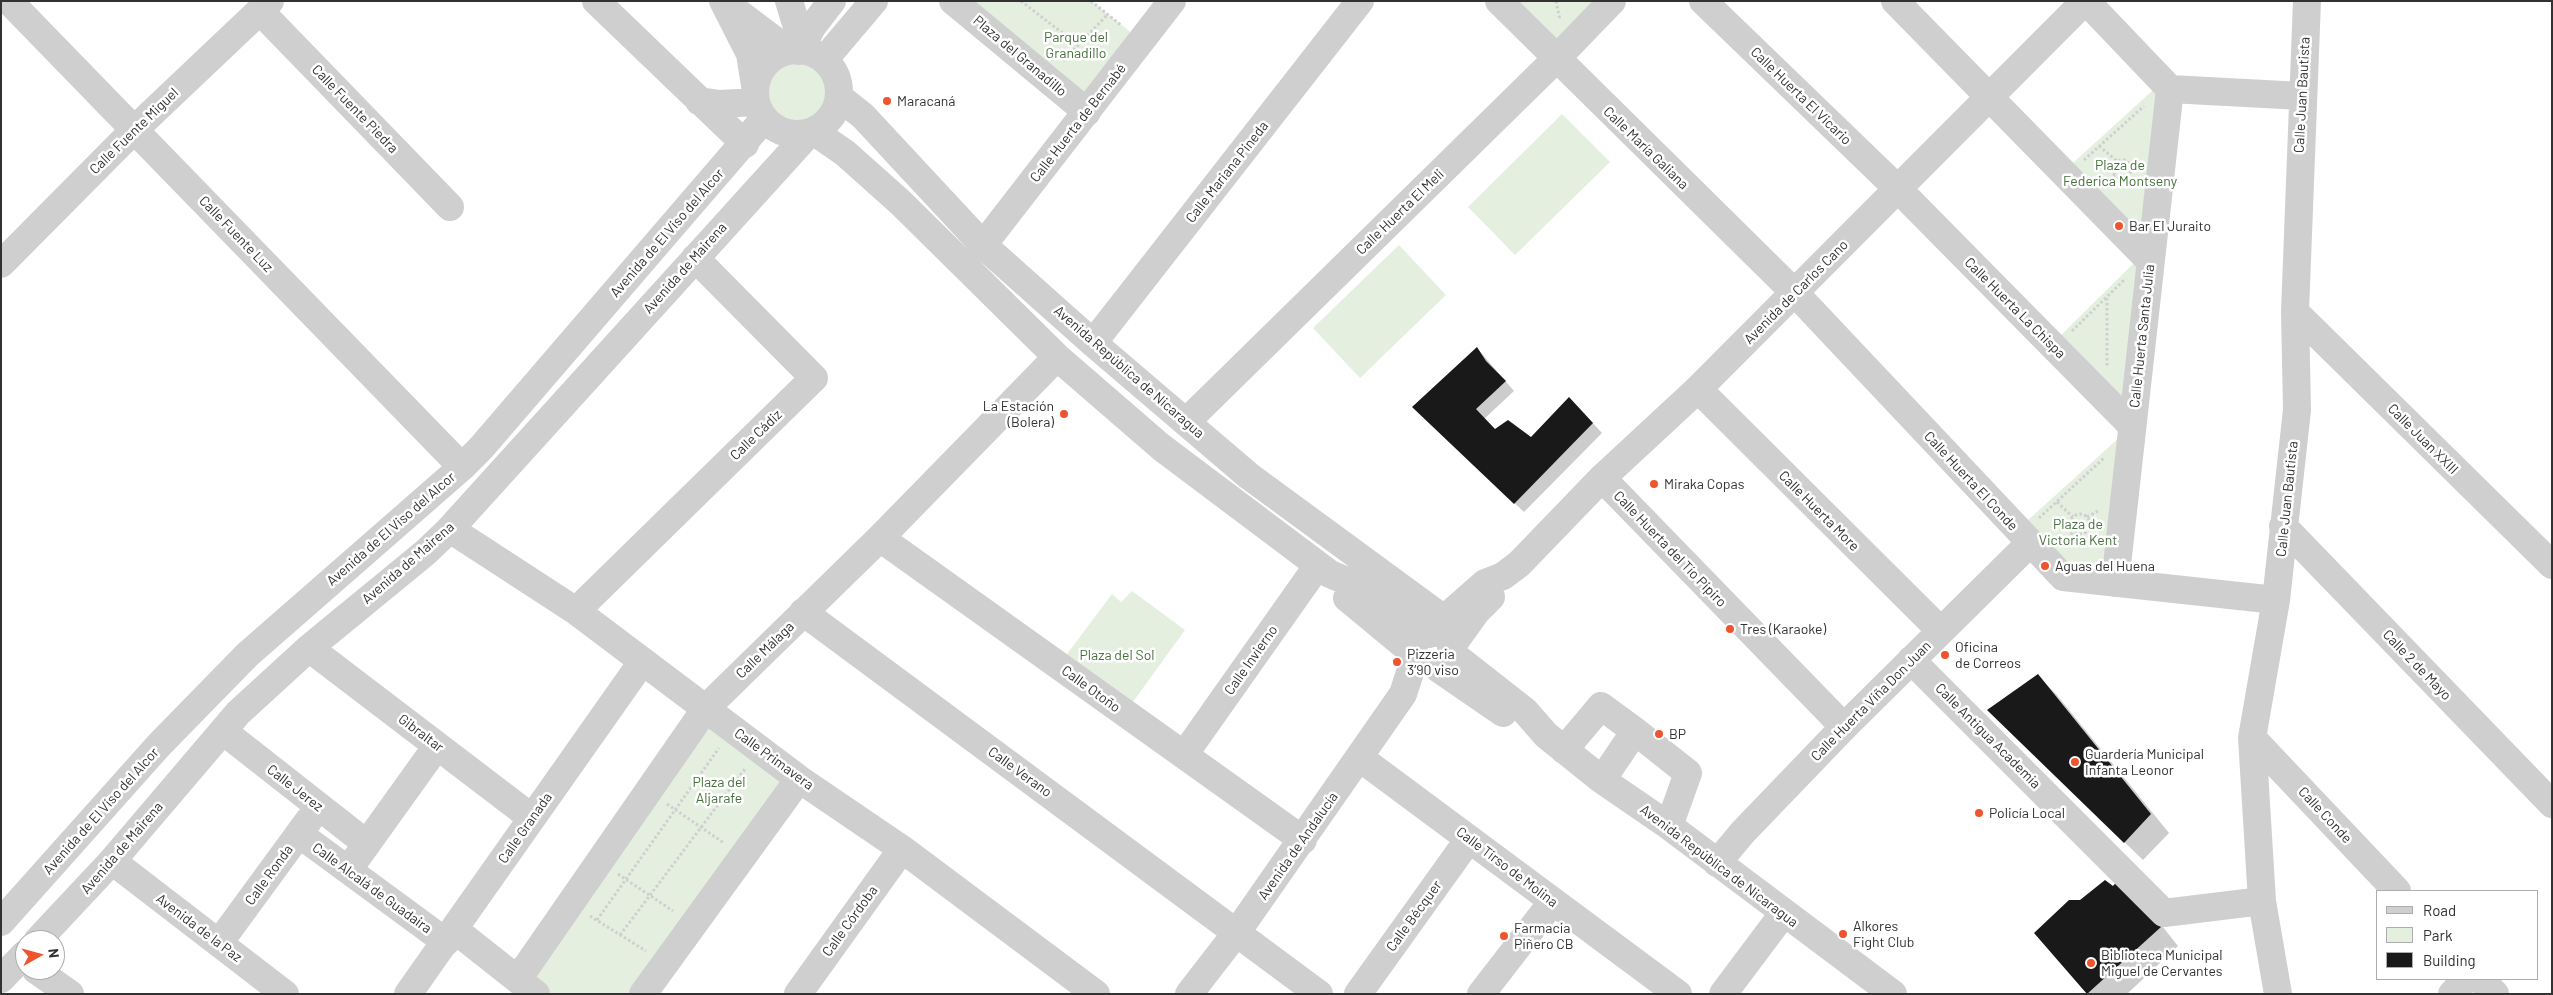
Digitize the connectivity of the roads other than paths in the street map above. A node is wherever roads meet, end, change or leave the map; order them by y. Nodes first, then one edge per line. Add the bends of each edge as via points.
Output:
1 (9, 1) edge
2 (596, 1) edge
3 (723, 1) edge
4 (789, 1) edge
5 (832, 1) edge
6 (874, 1) edge
7 (952, 1) edge
8 (1172, 1) edge
9 (1360, 1) edge
10 (1500, 1) edge
11 (1612, 1) edge
12 (1704, 1) edge
13 (1895, 1) edge
14 (2086, 1) edge
15 (2307, 1) edge
16 (255, 8) edge
17 (803, 53) junction
18 (1556, 59) junction
19 (2168, 87) junction
20 (2302, 96) junction
21 (1990, 98) junction
22 (699, 101) junction
23 (838, 101) junction
24 (759, 102) junction
25 (1087, 112) junction
26 (135, 129) junction
27 (812, 132) junction
28 (745, 144) junction
29 (1899, 190) junction
30 (901, 203) junction
31 (450, 206) dead end
32 (984, 245) junction
33 (695, 258) junction
34 (2148, 259) junction
35 (1, 264) edge
36 (1795, 294) junction
37 (2295, 312) junction
38 (1093, 343) junction
39 (1057, 357) junction
40 (1698, 389) junction
41 (1186, 422) junction
42 (2131, 430) junction
43 (462, 467) junction
44 (1602, 478) junction
45 (2283, 526) junction
46 (450, 529) junction
47 (880, 538) junction
48 (2026, 539) junction
49 (2552, 565) edge
50 (1324, 570) junction
51 (2115, 584) junction
52 (2276, 600) junction
53 (576, 611) junction
54 (803, 612) junction
55 (1941, 631) junction
56 (309, 648) junction
57 (1434, 648) junction
58 (1911, 660) junction
59 (642, 662) junction
60 (706, 708) junction
61 (1844, 727) junction
62 (223, 731) junction
63 (1635, 731) junction
64 (2252, 738) junction
65 (1555, 742) junction
66 (438, 746) junction
67 (1184, 755) junction
68 (1360, 758) junction
69 (799, 779) junction
70 (1602, 780) junction
71 (2552, 804) edge
72 (319, 806) junction
73 (532, 818) junction
74 (1669, 826) junction
75 (299, 834) junction
76 (1470, 839) junction
77 (1302, 840) junction
78 (367, 844) junction
79 (902, 849) junction
80 (112, 862) junction
81 (1717, 863) junction
82 (347, 870) junction
83 (2396, 890) edge
84 (1553, 901) junction
85 (2262, 901) junction
86 (1784, 914) junction
87 (1, 922) edge
88 (53, 930) edge
89 (1237, 932) junction
90 (450, 936) junction
91 (219, 943) junction
92 (15, 968) edge
93 (1, 979) edge
94 (54, 980) edge
95 (2465, 980) edge
96 (2481, 980) edge
97 (527, 986) edge
98 (275, 991) edge
99 (70, 994) edge
100 (408, 994) edge
101 (643, 994) edge
102 (798, 994) edge
103 (1096, 994) edge
104 (1189, 994) edge
105 (1320, 994) edge
106 (1358, 994) edge
107 (1481, 994) edge
108 (1678, 994) edge
109 (1723, 994) edge
110 (1893, 994) edge
111 (2278, 994) edge
112 (2452, 994) edge
113 (2495, 994) edge

1 - 26 street, Calle Fuente Luz
2 - 22 street
3 - 17 street
3 - 24 street via 750,54
4 - 17 street
5 - 17 street via 812,27
6 - 17 street
7 - 25 street, Plaza del Granadillo
8 - 25 street, Calle Huerta de Bernabé
9 - 38 street, Calle Mariana Pineda
10 - 18 street, Calle María Galiana
11 - 18 street, Calle Huerta El Meli
12 - 29 street, Calle Huerta El Vicario
13 - 21 street
14 - 19 street
14 - 21 street, Avenida de Carlos Cano
15 - 20 street, Calle Juan Bautista
16 - 26 street, Calle Fuente Miguel
16 - 31 street, Calle Fuente Piedra
17 - 23 street via 836,78
17 - 24 street via 777,55 767,63 760,73
18 - 36 street, Calle María Galiana
18 - 41 street, Calle Huerta El Meli
19 - 20 street
19 - 34 street, Calle Huerta Santa Julia
20 - 37 street, Calle Juan Bautista
21 - 29 street, Avenida de Carlos Cano
21 - 34 street
22 - 24 street via 720,104
22 - 28 street
23 - 27 street via 828,120
23 - 30 street, Avenida República de Nicaragua
23 - 32 street, Avenida República de Nicaragua via 863,116
24 - 27 street via 785,133
24 - 28 street, Avenida de El Viso del Alcor
25 - 32 street, Calle Huerta de Bernabé
26 - 35 street, Calle Fuente Miguel
26 - 43 street, Calle Fuente Luz
27 - 30 street, Avenida República de Nicaragua via 844,152
27 - 33 street, Avenida de Mairena
28 - 43 street, Avenida de El Viso del Alcor
29 - 36 street, Avenida de Carlos Cano
29 - 42 street, Calle Huerta La Chispa via 2105,399
30 - 39 street, Avenida República de Nicaragua
32 - 38 street, Avenida República de Nicaragua
33 - 46 street, Avenida de Mairena
33 - 53 street, Calle Cádiz via 814,378
34 - 42 street, Calle Huerta Santa Julia
36 - 40 street, Avenida de Carlos Cano
36 - 48 street, Calle Huerta El Conde
37 - 45 street, Calle Juan Bautista via 2297,410
37 - 49 street, Calle Juan XXIII
38 - 41 street, Avenida República de Nicaragua
39 - 47 street, Calle Málaga
39 - 50 street, Avenida República de Nicaragua via 1161,447
40 - 44 street, Avenida de Carlos Cano
40 - 55 street, Calle Huerta More
41 - 57 street, Avenida República de Nicaragua via 1249,476
42 - 51 street, Calle Huerta Santa Julia
43 - 87 street, Avenida de El Viso del Alcor via 247,655 159,745
44 - 57 street, Avenida de Carlos Cano via 1519,564 1503,576 1485,583
44 - 61 street, Calle Huerta del Tío Pipiro
45 - 52 street, Calle Juan Bautista
45 - 71 street, Calle 2 de Mayo
46 - 53 street, Calle Primavera
46 - 56 street, Avenida de Mairena
47 - 54 street, Calle Málaga
47 - 67 street, Calle Otoño
48 - 51 street, Calle Huerta El Conde via 2063,577
48 - 55 street, Calle Huerta Viña Don Juan
50 - 57 street, Avenida República de Nicaragua via 1354,584
50 - 67 street, Calle Invierno
51 - 52 street, Calle Huerta El Conde
52 - 64 street, Calle Juan Bautista
53 - 59 street, Calle Primavera
54 - 60 street, Calle Málaga
54 - 89 street, Calle Verano
55 - 58 street, Calle Huerta Viña Don Juan
56 - 62 street, Avenida de Mairena via 238,713
56 - 66 street, Gibraltar
57 - 65 street, Avenida República de Nicaragua via 1525,711
57 - 68 street, Avenida de Andalucía
58 - 61 street, Calle Huerta Viña Don Juan
58 - 85 street, Calle Antigua Academia via 2164,913
59 - 60 street, Calle Primavera
59 - 73 street, Calle Granada
60 - 69 street, Calle Primavera
60 - 97 street, Calle Málaga via 570,904
61 - 81 street, Calle Huerta Viña Don Juan
62 - 72 street, Calle Jerez
62 - 80 street, Avenida de Mairena
63 - 65 street via 1601,706
63 - 70 street
63 - 74 street via 1688,773
64 - 83 street, Calle Conde
64 - 85 street, Calle Juan Bautista via 2253,867
65 - 70 street, Avenida República de Nicaragua
66 - 73 street, Gibraltar
66 - 78 street
67 - 77 street, Calle Otoño
68 - 76 street, Calle Tirso de Molina
68 - 77 street, Avenida de Andalucía
69 - 79 street, Calle Primavera
69 - 101 street
70 - 74 street, Avenida República de Nicaragua
72 - 75 street, Calle Ronda
72 - 78 street, Calle Jerez
73 - 90 street, Calle Granada
74 - 81 street, Avenida República de Nicaragua
75 - 82 street, Calle Alcalá de Guadaira
75 - 91 street, Calle Ronda
76 - 84 street, Calle Tirso de Molina
76 - 106 street, Calle Bécquer
77 - 89 street, Avenida de Andalucía
78 - 82 street
79 - 102 street, Calle Córdoba
79 - 103 street, Calle Primavera
80 - 88 street, Avenida de Mairena
80 - 91 street, Avenida de la Paz
81 - 86 street, Avenida República de Nicaragua
82 - 90 street, Calle Alcalá de Guadaira
84 - 107 street
84 - 108 street, Calle Tirso de Molina
85 - 111 street, Calle Juan Bautista
86 - 109 street
86 - 110 street, Avenida República de Nicaragua
89 - 104 street, Avenida de Andalucía
89 - 105 street, Calle Verano
90 - 97 street
90 - 100 street, Calle Granada
91 - 98 street, Avenida de la Paz
92 - 93 street, Avenida de Mairena
94 - 99 street
95 - 112 street
96 - 113 street

